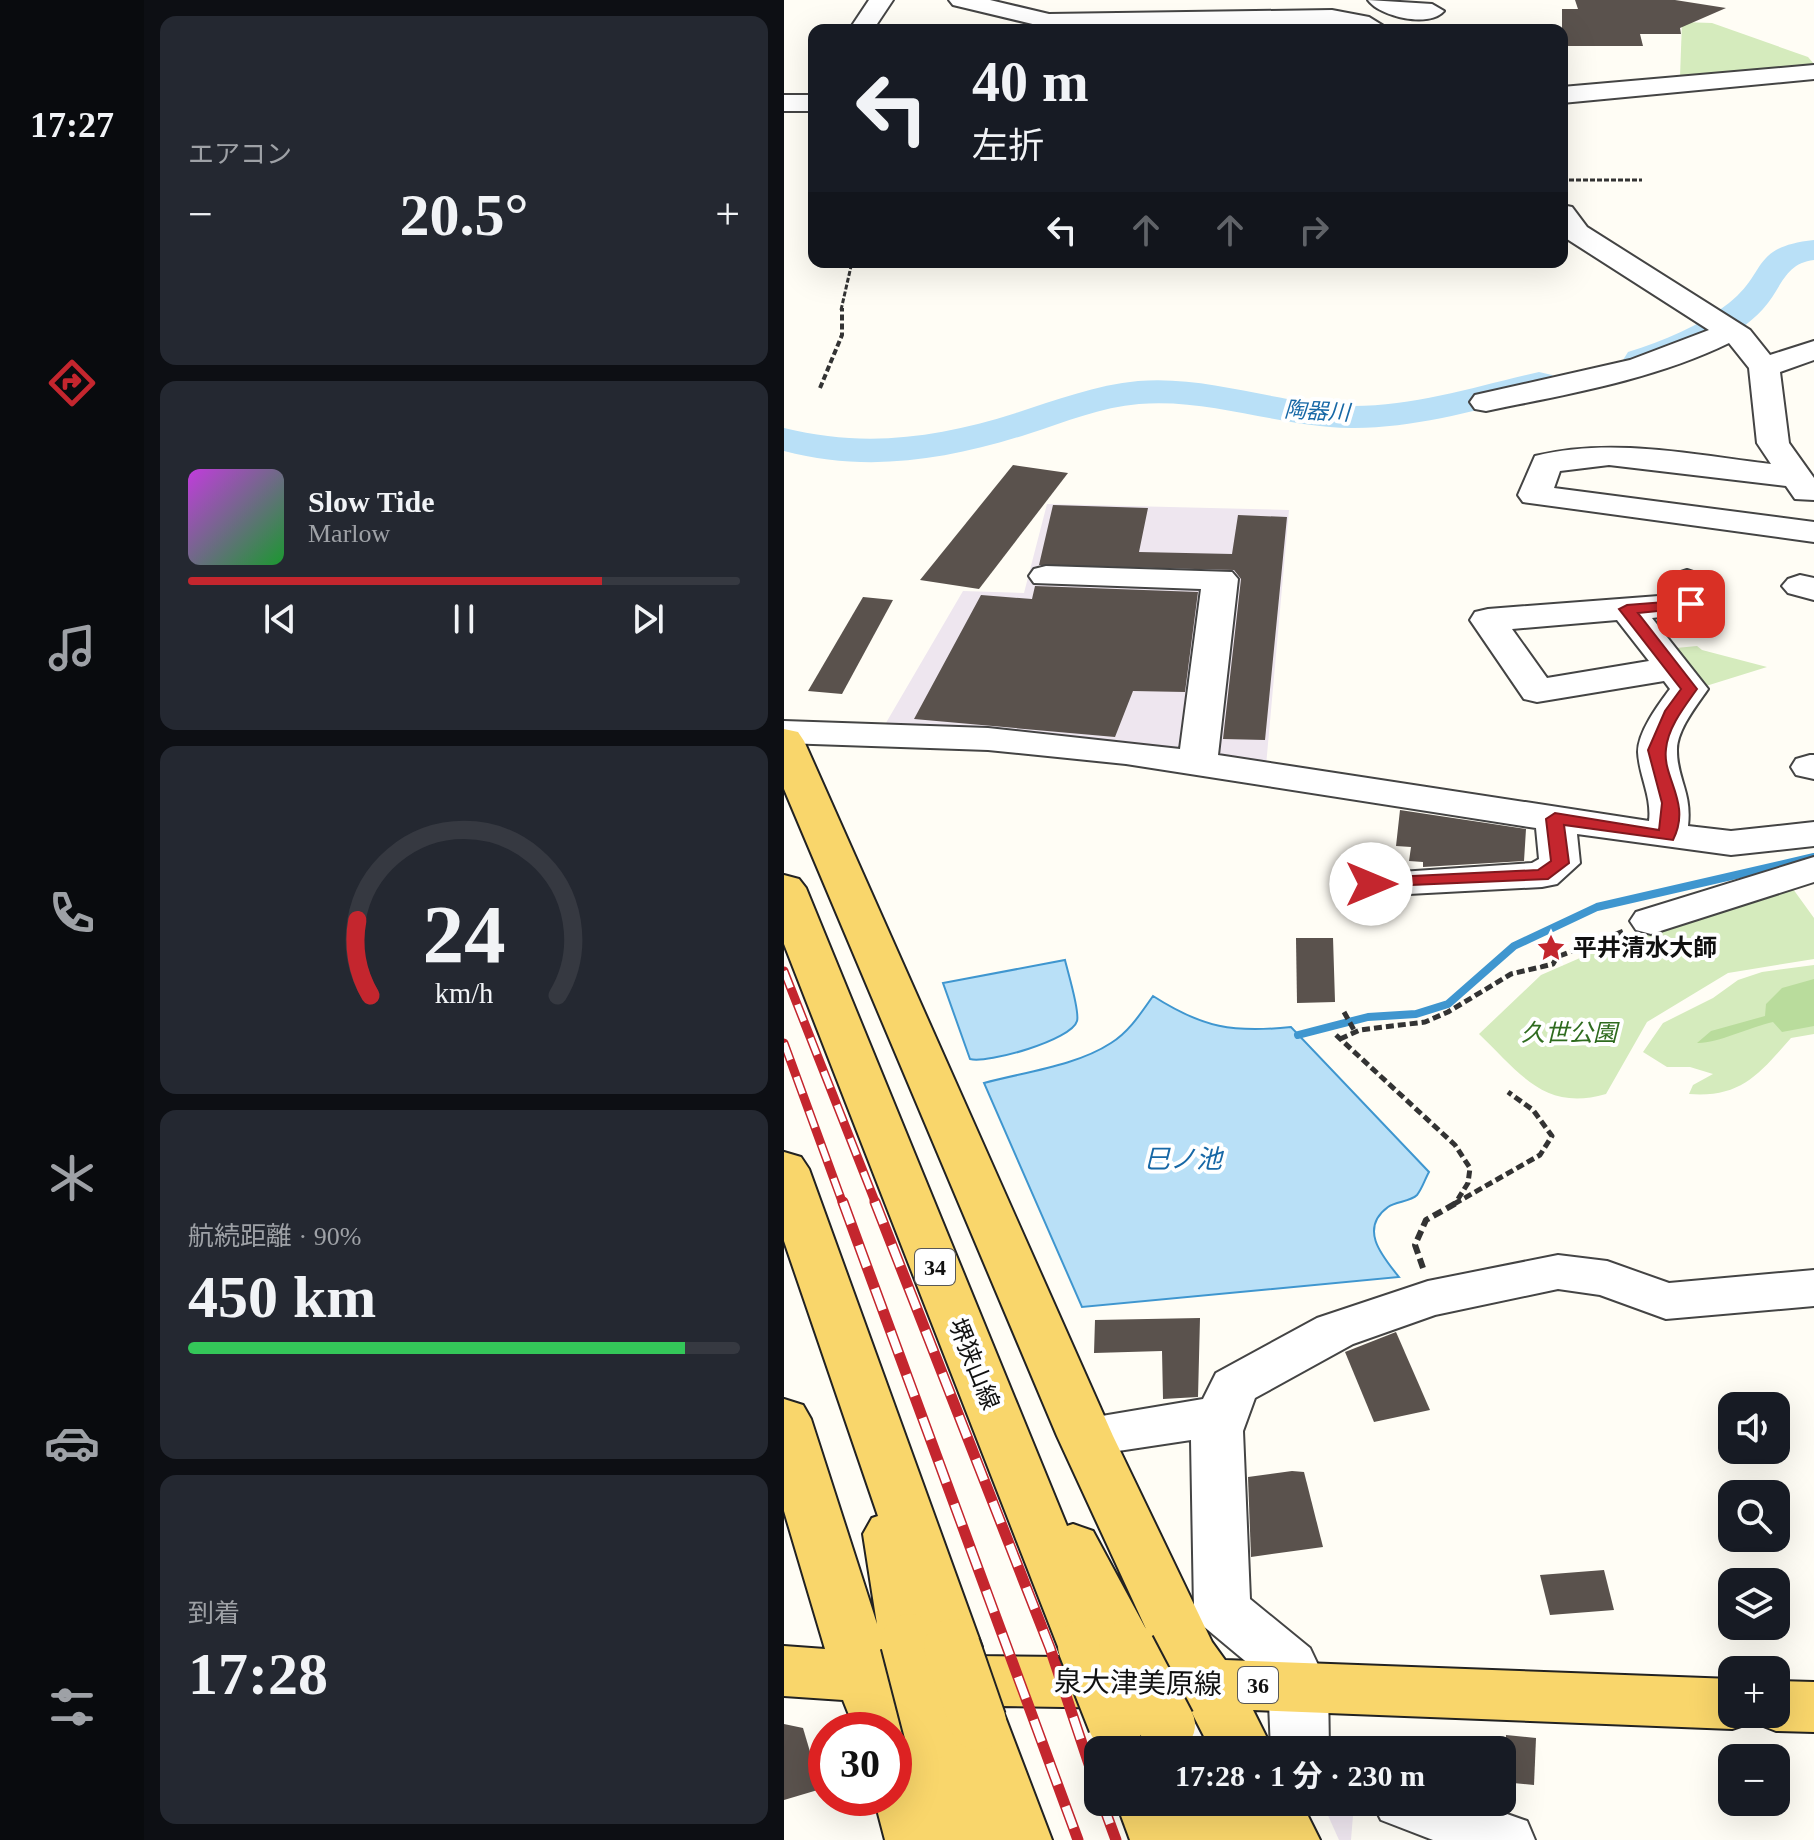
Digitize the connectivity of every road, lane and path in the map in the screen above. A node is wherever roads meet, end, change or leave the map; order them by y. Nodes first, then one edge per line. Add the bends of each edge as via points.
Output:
1 (881, 0) edge
2 (961, 0) edge
3 (1033, 0) edge
4 (1175, 0) edge
5 (1380, 0) edge
6 (1324, 9) edge
7 (1011, 13) junction
8 (1432, 14) edge
9 (1153, 21) junction
10 (865, 24) edge
11 (1046, 24) edge
12 (1075, 24) edge
13 (1203, 24) edge
14 (1226, 24) edge
15 (1365, 24) edge
16 (1814, 72) edge
17 (1568, 94) edge
18 (784, 103) edge
19 (808, 103) edge
20 (1568, 180) edge
21 (1642, 180) dead end
22 (1568, 221) edge
23 (851, 268) edge
24 (1723, 326) junction
25 (1814, 350) edge
26 (1770, 365) junction
27 (1814, 376) edge
28 (820, 388) dead end
29 (1486, 402) dead end
30 (1689, 430) dead end
31 (1678, 463) junction
32 (1805, 490) edge
33 (1525, 523) dead end
34 (1814, 532) edge
35 (1046, 576) dead end
36 (1809, 579) edge
37 (1687, 581) dead end
38 (1627, 609) junction
39 (1674, 668) junction
40 (784, 732) edge
41 (784, 741) edge
42 (1198, 763) junction
43 (1555, 819) junction
44 (1814, 834) edge
45 (1667, 836) junction
46 (1814, 869) edge
47 (1371, 884) dead end
48 (784, 888) edge
49 (1651, 921) joint
50 (1344, 1012) dead end
51 (1354, 1030) junction
52 (1508, 1092) dead end
53 (784, 1169) edge
54 (1457, 1199) junction
55 (1814, 1288) edge
56 (1440, 1296) junction
57 (1222, 1416) junction
58 (784, 1419) edge
59 (1085, 1436) junction
60 (908, 1655) junction
61 (784, 1671) edge
62 (1208, 1684) junction
63 (1299, 1686) junction
64 (1718, 1703) edge
65 (1790, 1706) edge
66 (1814, 1707) edge
67 (922, 1735) edge
68 (1147, 1736) edge
69 (1235, 1736) edge
70 (1300, 1736) edge
71 (1153, 1816) edge
72 (1213, 1816) edge
73 (1275, 1816) edge
74 (1440, 1816) edge
75 (917, 1840) edge
76 (964, 1840) edge
77 (1020, 1840) edge
78 (1162, 1840) edge
79 (1226, 1840) edge
80 (1288, 1840) edge
81 (1505, 1840) edge

1 - 10 street
2 - 7 street
3 - 7 street
4 - 9 street
5 - 8 street via 1393,10
6 - 14 street
6 - 15 street
7 - 11 street
9 - 12 street
9 - 13 street
16 - 17 street
18 - 19 street
20 - 21 path
22 - 24 street via 1577,233
23 - 28 path via 842,335
24 - 26 street
24 - 29 street via 1706,344 1630,371
25 - 26 street
26 - 27 street
26 - 32 street via 1773,443
30 - 31 street
31 - 32 street
31 - 34 street via 1609,455 1547,463 1535,495
33 - 36 street
35 - 42 street via 1220,579
37 - 38 street via 1691,604
38 - 39 street
38 - 39 street via 1488,620 1544,701
39 - 45 street via 1689,689 1657,750 1671,803
40 - 42 street via 988,739
41 - 59 main road
42 - 43 street
43 - 45 street
43 - 47 street via 1560,863 1542,875
44 - 45 street via 1731,843
46 - 49 street
48 - 68 main road, 堺狭山線 / 34, bridge via 970,1355
49 - 51 path via 1557,957 1535,971 1514,972 1459,1009 1422,1023
50 - 51 path
51 - 54 path via 1338,1037 1455,1145 1470,1168
52 - 54 path via 1533,1110 1552,1136 1540,1155
53 - 60 main road via 875,1425
54 - 56 path via 1426,1220 1415,1245
55 - 56 street via 1666,1301 1607,1278 1558,1272
56 - 57 street via 1335,1331 1269,1364 1234,1386
57 - 59 street
57 - 63 street via 1217,1431 1222,1609 1290,1665
58 - 60 main road
59 - 62 main road via 1190,1658
60 - 61 main road, 泉大津美原線 / 36
60 - 62 main road, 泉大津美原線 / 36 via 906,1680
60 - 67 main road, bridge
62 - 63 main road, 泉大津美原線 / 36
62 - 69 main road
63 - 64 main road, 泉大津美原線 / 36
63 - 70 street
65 - 66 main road
67 - 75 main road
67 - 76 main road
67 - 77 main road
71 - 78 main road
72 - 79 main road
73 - 80 main road
74 - 81 street

